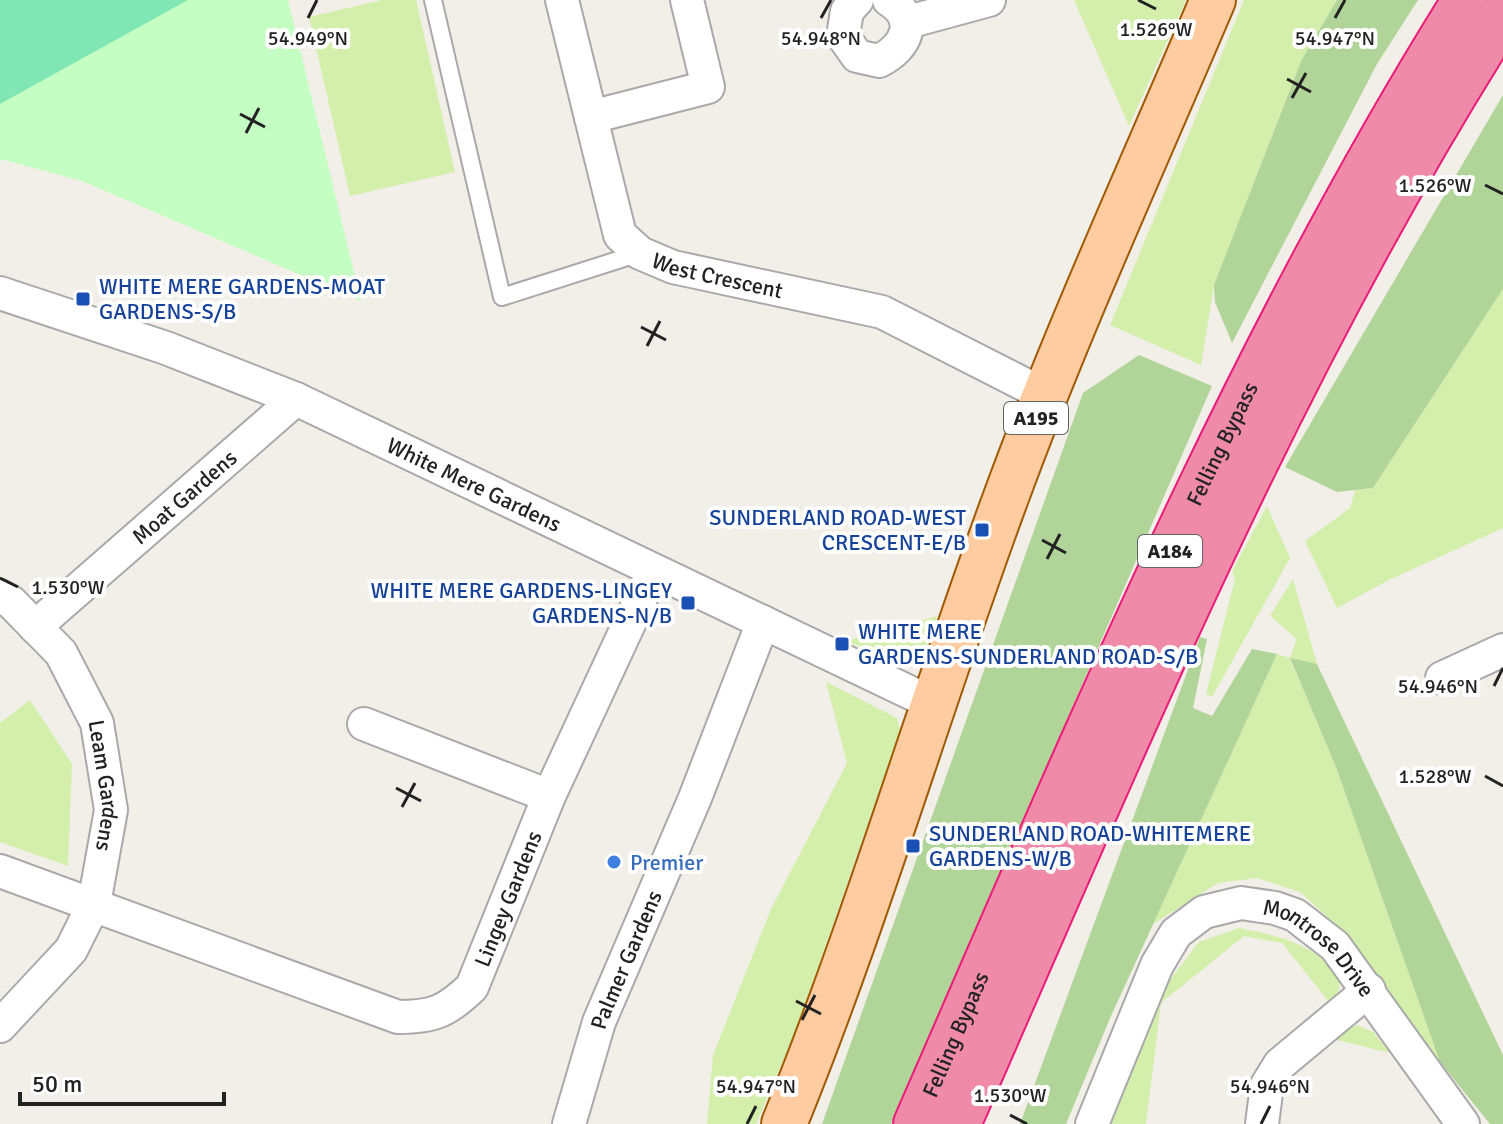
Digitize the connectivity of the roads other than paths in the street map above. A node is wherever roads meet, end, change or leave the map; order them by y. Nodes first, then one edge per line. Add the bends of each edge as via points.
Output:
1 (433, 0) edge
2 (562, 0) edge
3 (687, 0) edge
4 (857, 0) edge
5 (989, 0) edge
6 (1213, 0) edge
7 (1465, 0) edge
8 (899, 11) edge
9 (1503, 16) edge
10 (591, 117) junction
11 (640, 253) junction
12 (0, 293) edge
13 (1045, 395) junction
14 (296, 399) junction
15 (653, 572) junction
16 (0, 596) edge
17 (763, 622) junction
18 (35, 627) junction
19 (1503, 650) edge
20 (1442, 678) dead end
21 (936, 705) junction
22 (364, 724) dead end
23 (549, 796) junction
24 (1085, 830) junction
25 (0, 871) edge
26 (94, 904) junction
27 (1369, 990) junction
28 (0, 1026) edge
29 (569, 1124) edge
30 (784, 1124) edge
31 (916, 1124) edge
32 (958, 1124) edge
33 (988, 1124) edge
34 (1092, 1124) edge
35 (1262, 1124) edge
36 (1463, 1124) edge

1 - 11 lane via 502,297
2 - 10 street, West Crescent
3 - 10 street via 708,87
4 - 8 street via 847,11 843,36 857,56 879,61 892,55 907,35
5 - 8 street
6 - 13 main road, A195
7 - 31 highway, Felling Bypass / A184 via 1302,281 1201,483
9 - 24 highway, Felling Bypass / A184 via 1378,223 1307,356
10 - 11 street, West Crescent via 620,235
11 - 13 street, West Crescent via 673,267 882,312
12 - 14 street, White Mere Gardens via 166,348
13 - 21 main road, A195
14 - 15 street, White Mere Gardens
14 - 18 street, Moat Gardens
15 - 17 street, White Mere Gardens
15 - 23 street, Lingey Gardens
16 - 18 street, Leam Gardens
17 - 21 street, White Mere Gardens
17 - 29 street, Palmer Gardens via 599,1022
18 - 26 street, Leam Gardens via 61,653 97,723 111,810
19 - 20 street
21 - 30 main road, A195
22 - 23 street
23 - 26 street, Lingey Gardens via 472,987 453,1005 427,1017 398,1017
24 - 32 highway, Felling Bypass / A184
24 - 33 highway via 1025,1037
25 - 26 street, Lingey Gardens
26 - 28 street, Leam Gardens via 71,950
27 - 34 street, Montrose Drive via 1335,946 1295,915 1241,903 1204,912 1187,922 1165,949
27 - 35 street via 1280,1064 1267,1085
27 - 36 street, Montrose Drive

